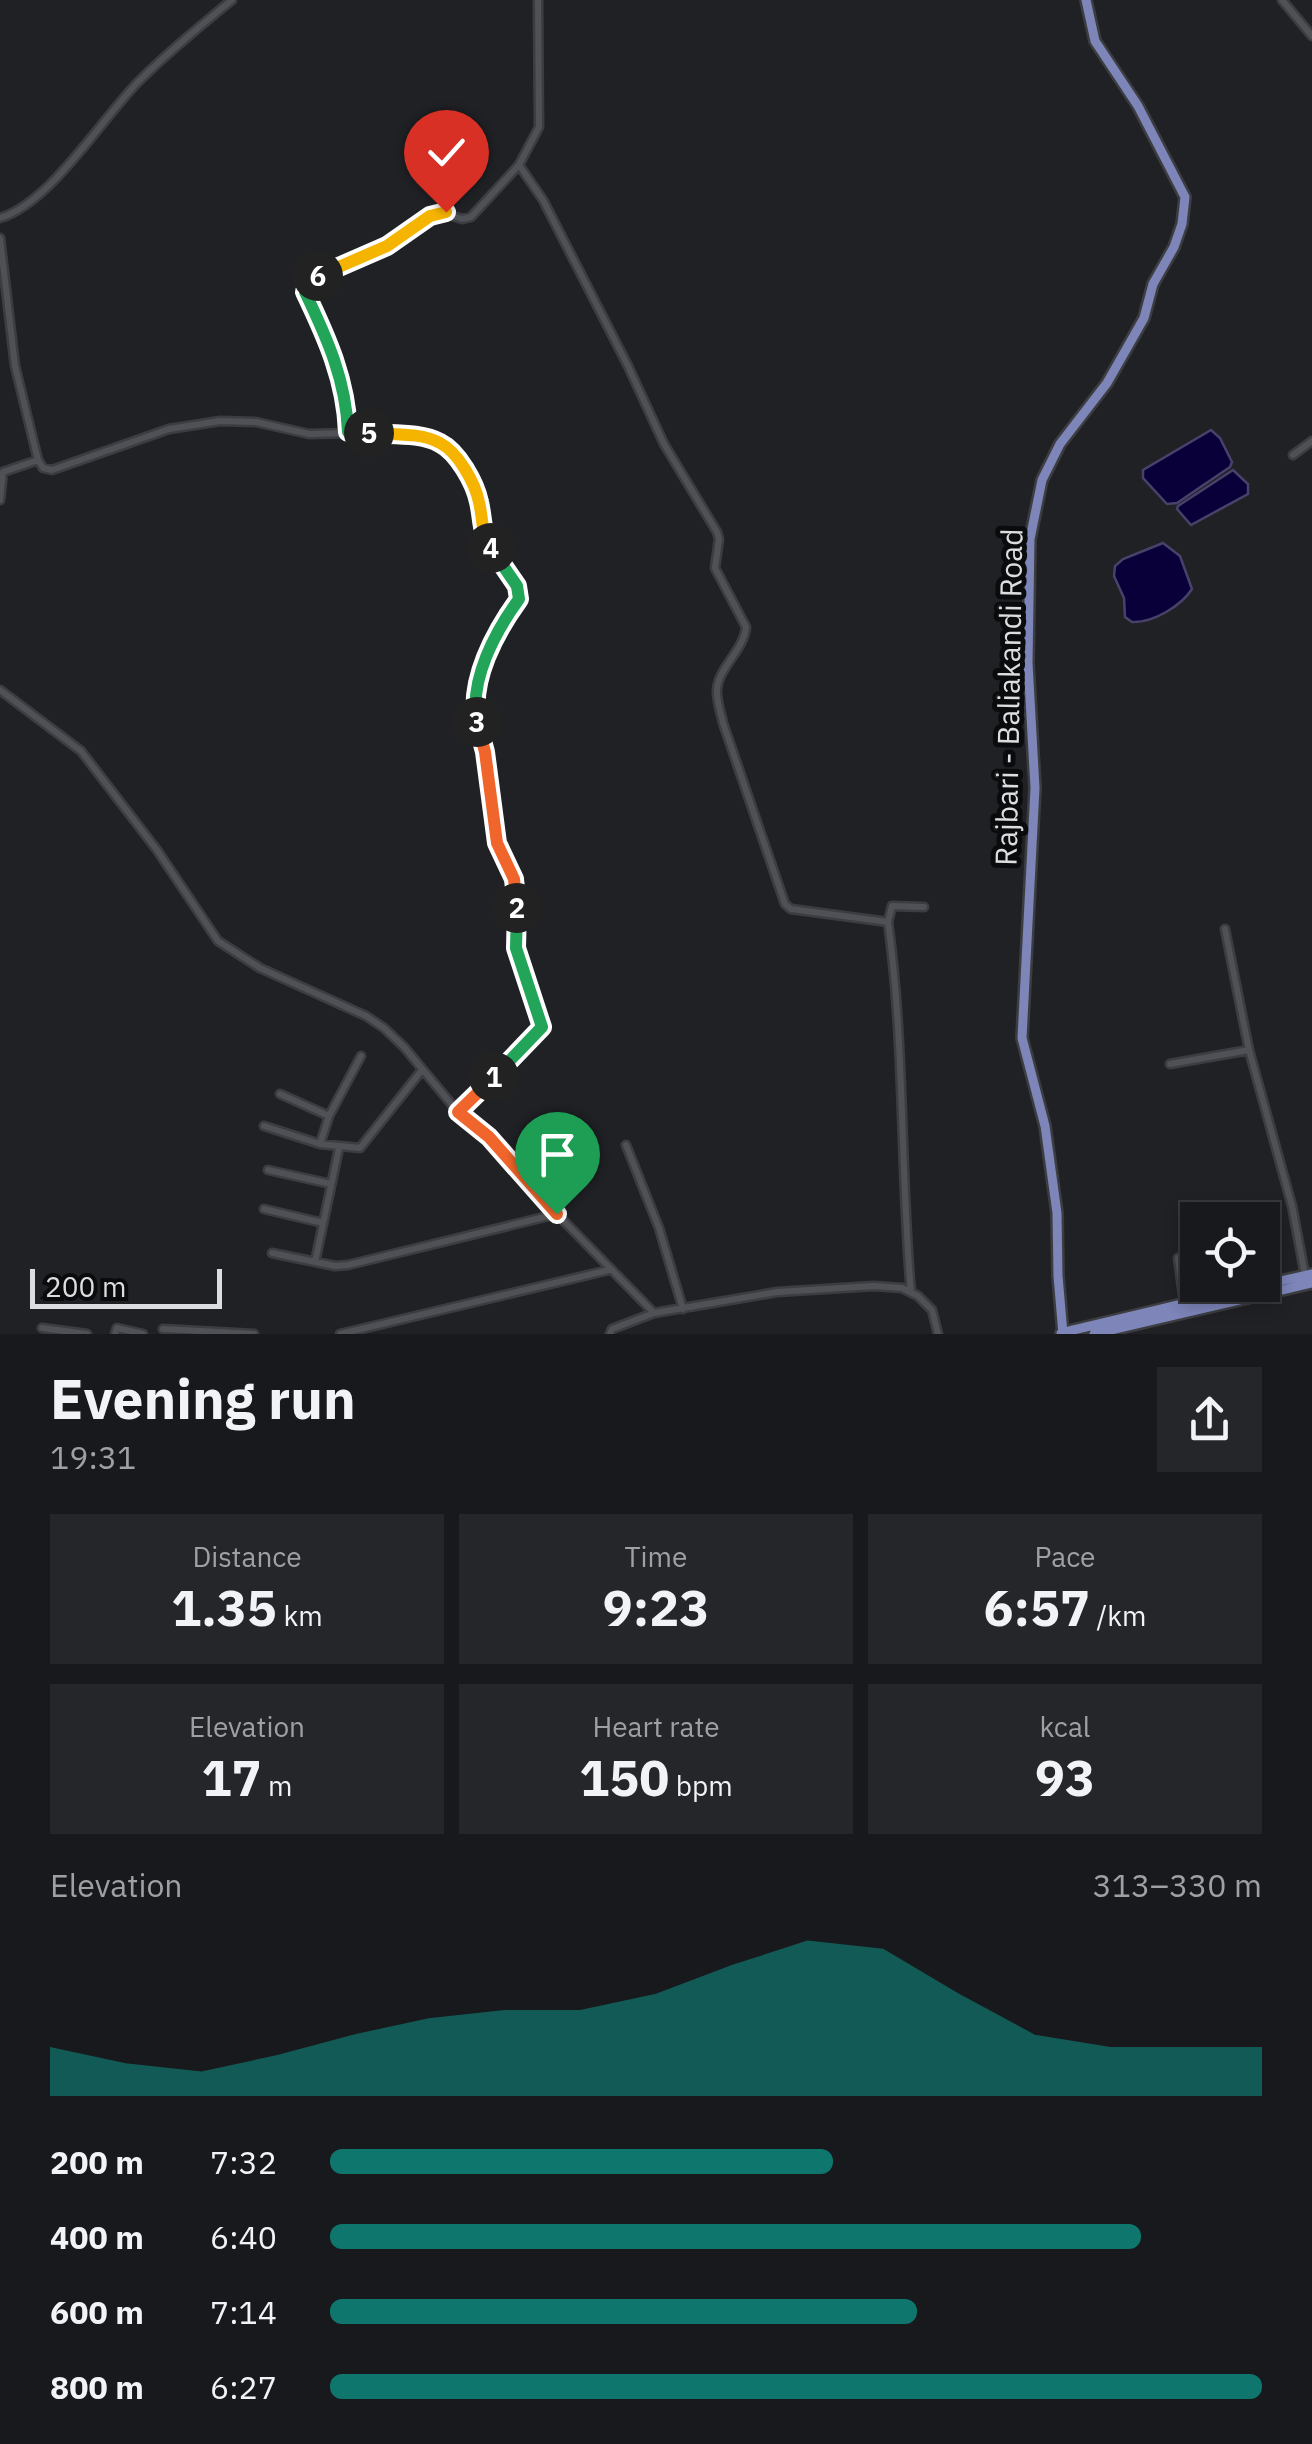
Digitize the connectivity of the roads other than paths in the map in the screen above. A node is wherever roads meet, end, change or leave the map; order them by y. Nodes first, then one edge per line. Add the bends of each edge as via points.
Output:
1 (232, 0) edge
2 (538, 0) edge
3 (1086, 0) edge
4 (1282, 0) edge
5 (1312, 36) edge
6 (519, 165) junction
7 (0, 218) edge
8 (0, 238) edge
9 (348, 432) junction
10 (1312, 441) edge
11 (1293, 456) dead end
12 (38, 460) junction
13 (0, 500) edge
14 (0, 690) edge
15 (924, 907) dead end
16 (888, 922) junction
17 (1225, 929) dead end
18 (1249, 1050) junction
19 (360, 1056) dead end
20 (1170, 1064) dead end
21 (422, 1070) junction
22 (280, 1094) dead end
23 (458, 1112) junction
24 (330, 1116) junction
25 (264, 1126) dead end
26 (320, 1144) junction
27 (626, 1144) dead end
28 (339, 1148) junction
29 (268, 1170) dead end
30 (331, 1184) junction
31 (264, 1209) dead end
32 (557, 1214) junction
33 (322, 1223) junction
34 (272, 1253) dead end
35 (1178, 1258) dead end
36 (315, 1262) junction
37 (611, 1269) junction
38 (1180, 1273) edge
39 (1310, 1278) edge
40 (1280, 1282) edge
41 (910, 1292) junction
42 (1184, 1302) edge
43 (684, 1308) junction
44 (654, 1313) junction
45 (42, 1328) dead end
46 (162, 1329) dead end
47 (354, 1332) edge
48 (86, 1334) edge
49 (114, 1334) edge
50 (143, 1334) edge
51 (254, 1334) edge
52 (340, 1334) edge
53 (610, 1334) edge
54 (938, 1334) edge
55 (1061, 1334) edge
56 (1094, 1334) edge

1 - 7 street via 138,83 46,187
2 - 6 street via 539,127
3 - 55 main road, Rajbari - Baliakandi Road via 1095,40 1185,197 1182,224 1144,318 1042,480 1030,539 1035,788 1022,1038 1045,1126 1057,1213
4 - 5 street
6 - 9 street via 471,216 440,212 305,286 347,398
6 - 16 street via 717,532 714,568 746,627 718,698 785,904
8 - 12 street via 16,366
9 - 12 street via 308,434 220,421 169,429 52,470
9 - 23 street via 442,443 469,474 486,539 518,592 490,649 474,706 497,843 514,879 516,948 542,1027
10 - 11 street
12 - 13 street via 3,472
14 - 21 street via 81,750 218,941 260,968 366,1016
15 - 16 street via 892,906
16 - 41 street
17 - 18 street
18 - 20 street
18 - 39 street
19 - 24 street
21 - 23 street
21 - 28 street via 364,1145
22 - 24 street
23 - 32 street
24 - 26 street
25 - 26 street
26 - 28 street
27 - 43 street
28 - 30 street
29 - 30 street
30 - 33 street
31 - 33 street
32 - 36 street via 348,1265
32 - 37 street
33 - 36 street
34 - 36 street
35 - 38 street
37 - 44 street
37 - 47 street
39 - 40 main road
39 - 56 main road
41 - 43 street via 846,1286
41 - 54 street via 932,1310
42 - 55 main road
43 - 44 street
44 - 53 street
45 - 48 street
46 - 51 street
47 - 52 street
49 - 50 street via 118,1328

